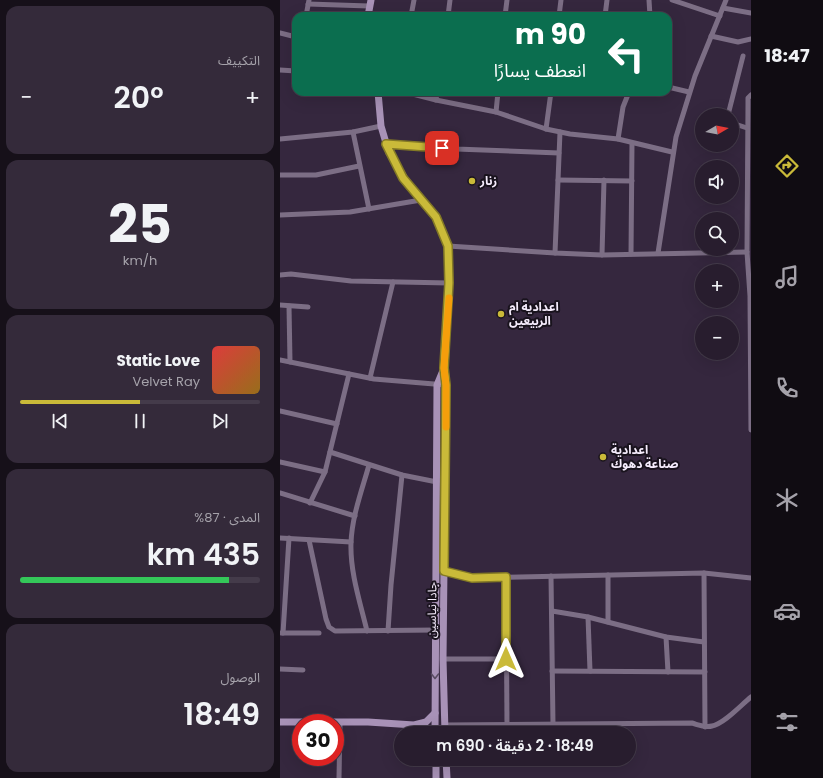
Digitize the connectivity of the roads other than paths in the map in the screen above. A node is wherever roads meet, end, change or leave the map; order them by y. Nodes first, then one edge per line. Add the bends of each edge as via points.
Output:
1 (414, 0) edge
2 (450, 0) edge
3 (507, 0) edge
4 (561, 0) edge
5 (607, 0) edge
6 (649, 0) edge
7 (672, 0) edge
8 (726, 0) edge
9 (308, 2) edge
10 (370, 3) edge
11 (723, 8) junction
12 (307, 12) edge
13 (412, 12) edge
14 (448, 12) edge
15 (506, 12) edge
16 (560, 12) edge
17 (606, 12) edge
18 (650, 12) edge
19 (751, 13) edge
20 (720, 16) junction
21 (280, 33) edge
22 (292, 36) edge
23 (712, 36) junction
24 (751, 39) edge
25 (743, 56) dead end
26 (280, 70) edge
27 (292, 72) edge
28 (672, 88) edge
29 (689, 92) junction
30 (751, 95) edge
31 (378, 96) edge
32 (420, 96) edge
33 (436, 96) edge
34 (498, 96) edge
35 (550, 96) edge
36 (627, 96) edge
37 (436, 100) junction
38 (730, 108) edge
39 (496, 112) junction
40 (739, 125) edge
41 (381, 126) junction
42 (747, 128) junction
43 (546, 130) junction
44 (353, 132) junction
45 (560, 132) junction
46 (749, 134) edge
47 (280, 139) edge
48 (618, 139) junction
49 (632, 143) junction
50 (386, 144) junction
51 (672, 152) junction
52 (559, 153) junction
53 (359, 166) junction
54 (280, 175) edge
55 (558, 180) junction
56 (604, 180) junction
57 (632, 181) junction
58 (421, 200) junction
59 (369, 209) junction
60 (280, 215) edge
61 (749, 218) edge
62 (448, 246) junction
63 (747, 252) junction
64 (658, 253) junction
65 (555, 254) junction
66 (602, 254) junction
67 (631, 254) junction
68 (280, 275) edge
69 (393, 282) junction
70 (449, 283) junction
71 (750, 296) edge
72 (280, 305) edge
73 (289, 306) junction
74 (308, 307) dead end
75 (280, 360) edge
76 (290, 362) junction
77 (444, 368) junction
78 (349, 374) junction
79 (370, 378) junction
80 (437, 385) junction
81 (446, 385) junction
82 (751, 390) edge
83 (280, 411) edge
84 (337, 424) junction
85 (751, 430) edge
86 (330, 452) junction
87 (280, 462) edge
88 (369, 465) junction
89 (325, 472) junction
90 (402, 475) junction
91 (437, 482) junction
92 (280, 493) edge
93 (310, 503) junction
94 (355, 516) junction
95 (280, 538) edge
96 (289, 538) junction
97 (309, 540) junction
98 (351, 542) junction
99 (444, 571) junction
100 (704, 573) junction
101 (608, 575) junction
102 (551, 576) junction
103 (506, 577) junction
104 (751, 578) edge
105 (552, 611) junction
106 (588, 617) junction
107 (608, 622) junction
108 (367, 630) junction
109 (436, 630) junction
110 (388, 631) junction
111 (282, 633) edge
112 (319, 633) dead end
113 (666, 637) junction
114 (704, 642) junction
115 (439, 649) junction
116 (443, 659) junction
117 (506, 659) junction
118 (280, 669) edge
119 (303, 670) dead end
120 (552, 671) junction
121 (590, 672) junction
122 (668, 672) junction
123 (705, 672) junction
124 (751, 697) edge
125 (435, 713) junction
126 (280, 722) edge
127 (423, 723) junction
128 (292, 725) edge
129 (344, 725) edge
130 (507, 725) junction
131 (553, 725) junction
132 (280, 726) edge
133 (426, 726) edge
134 (435, 726) edge
135 (445, 726) edge
136 (492, 726) edge
137 (705, 727) junction
138 (394, 728) edge
139 (339, 766) edge
140 (436, 766) edge
141 (446, 766) edge
142 (339, 778) edge
143 (436, 778) edge
144 (447, 778) edge

1 - 13 street
2 - 14 street
3 - 15 street
4 - 16 street
5 - 17 street
6 - 18 street
7 - 20 street
8 - 11 street
9 - 10 street
9 - 12 street
11 - 19 street
11 - 20 street
20 - 23 street
21 - 22 street
23 - 24 street via 738,42
23 - 29 street
25 - 38 street
26 - 27 street
28 - 29 street
29 - 51 street
30 - 42 street via 748,98
31 - 41 street
32 - 37 street
33 - 37 street
34 - 39 street
35 - 43 street
36 - 48 street
37 - 39 street
39 - 43 street
40 - 42 street
41 - 44 street
41 - 50 street
42 - 46 street
43 - 45 street
44 - 47 street
44 - 53 street
45 - 48 street
45 - 52 street
46 - 61 street
48 - 49 street
49 - 51 street
49 - 57 street
50 - 52 street
50 - 58 street via 398,170
51 - 64 street
52 - 55 street
53 - 54 street via 316,175
53 - 59 street
55 - 56 street
55 - 65 street
56 - 57 street
56 - 66 street
57 - 67 street
58 - 59 street
58 - 62 street via 436,217
59 - 60 street
61 - 63 street
62 - 65 street
62 - 70 street
63 - 64 street
63 - 71 street
64 - 67 street
65 - 66 street
66 - 67 street
68 - 69 street
69 - 70 street
69 - 79 street
70 - 77 street
71 - 82 street
72 - 73 street
73 - 74 street
73 - 76 street
75 - 76 street
76 - 78 street
77 - 80 street
77 - 81 street, جادا نیاسین
78 - 79 street
78 - 84 street
79 - 80 street
80 - 81 street
80 - 91 street, جادا نیاسین
81 - 99 street, جادا نیاسین
82 - 85 street
83 - 84 street
84 - 86 street
86 - 88 street
86 - 89 street
87 - 89 street
88 - 90 street
88 - 94 street
89 - 93 street
90 - 91 street
90 - 110 street
91 - 109 street, جادا نیاسین
92 - 93 street
93 - 94 street
94 - 98 street
95 - 96 street
96 - 97 street
96 - 111 street
97 - 98 street
97 - 108 street via 329,627 335,631
98 - 108 street via 356,585
99 - 103 street via 472,578
99 - 115 street, جادا نیاسین
100 - 101 street
100 - 104 street
100 - 114 street
101 - 102 street
101 - 107 street
102 - 103 street
102 - 105 street
103 - 117 street
105 - 106 street
105 - 120 street
106 - 107 street
106 - 121 street
107 - 113 street
108 - 110 street
109 - 110 street
109 - 115 street, جادا نیاسین
111 - 112 street
113 - 114 street
113 - 122 street
114 - 123 street
115 - 116 street, جادا نیاسین
115 -> 125 street, جادا نیاسین
116 - 117 street
116 - 135 street, جادا نیاسین
117 - 130 street
118 - 119 street
120 - 121 street
120 - 131 street
121 - 122 street
122 - 123 street
123 - 137 street
124 - 137 street via 719,723
125 - 127 street
125 - 134 street, جادا نیاسین
126 - 127 street via 414,725
127 - 133 street
128 - 132 street
129 - 138 street
130 - 131 street
130 - 136 street
131 - 137 street via 692,723
139 - 142 street
140 - 143 street
141 - 144 street

